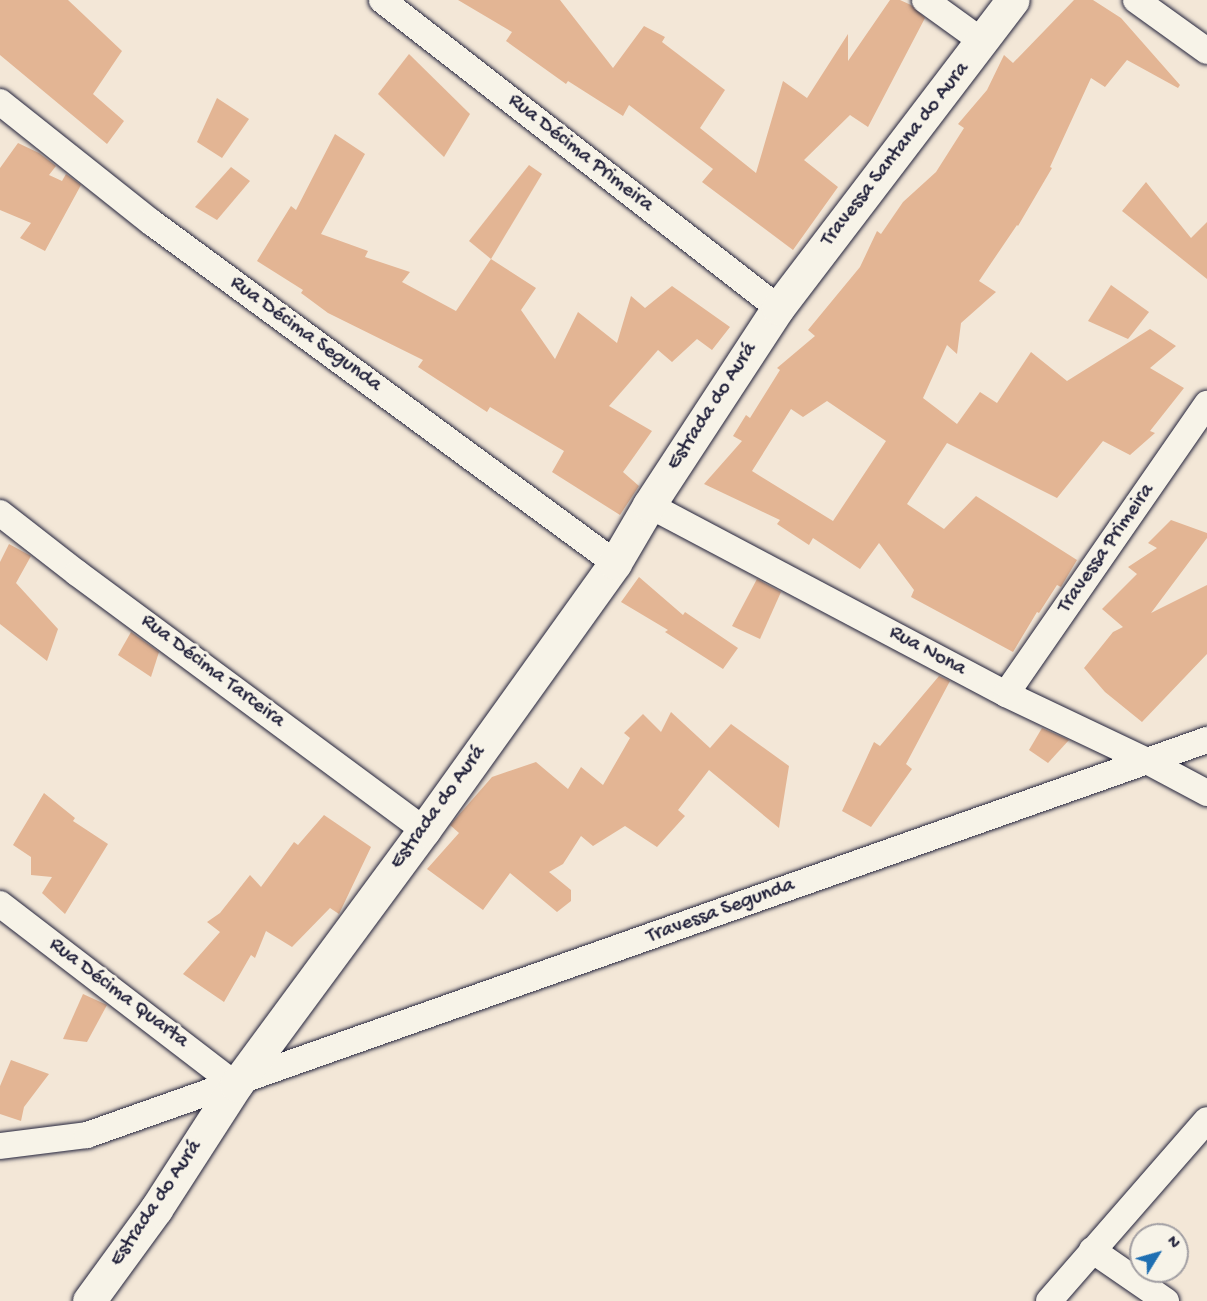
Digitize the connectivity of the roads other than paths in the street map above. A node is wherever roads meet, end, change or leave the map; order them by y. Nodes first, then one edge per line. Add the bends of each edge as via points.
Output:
1 (382, 0) edge
2 (925, 0) edge
3 (1013, 0) edge
4 (1136, 0) edge
5 (983, 42) junction
6 (1207, 51) edge
7 (0, 102) edge
8 (778, 308) junction
9 (1207, 404) edge
10 (649, 505) junction
11 (0, 513) edge
12 (615, 563) junction
13 (1006, 694) junction
14 (1207, 740) edge
15 (1147, 761) junction
16 (1207, 794) edge
17 (424, 830) junction
18 (0, 903) edge
19 (236, 1085) junction
20 (1207, 1120) edge
21 (0, 1146) edge
22 (1092, 1250) junction
23 (89, 1301) edge
24 (1049, 1301) edge
25 (1166, 1301) edge

1 - 8 street, Rua Décima Primeira
2 - 5 street
3 - 5 street, Travessa Santana do Aura
4 - 6 street
5 - 8 street, Travessa Santana do Aura
7 - 12 street, Rua Décima Segunda via 151,222
8 - 10 street, Estrada do Aurá
9 - 13 street, Travessa Primeira
10 - 12 street, Estrada do Aurá
10 - 13 street, Rua Nona
11 - 17 street, Rua Décima Tarceira
12 - 17 street, Estrada do Aurá
13 - 15 street, Rua Nona
14 - 15 street, Travessa Segunda
15 - 16 street, Rua Nona
15 - 19 street, Travessa Segunda
17 - 19 street, Estrada do Aurá
18 - 19 street, Rua Décima Quarta
19 - 21 street, Travessa Segunda via 87,1135
19 - 23 street, Estrada do Aurá via 156,1209
20 - 22 street
22 - 24 street
22 - 25 street

